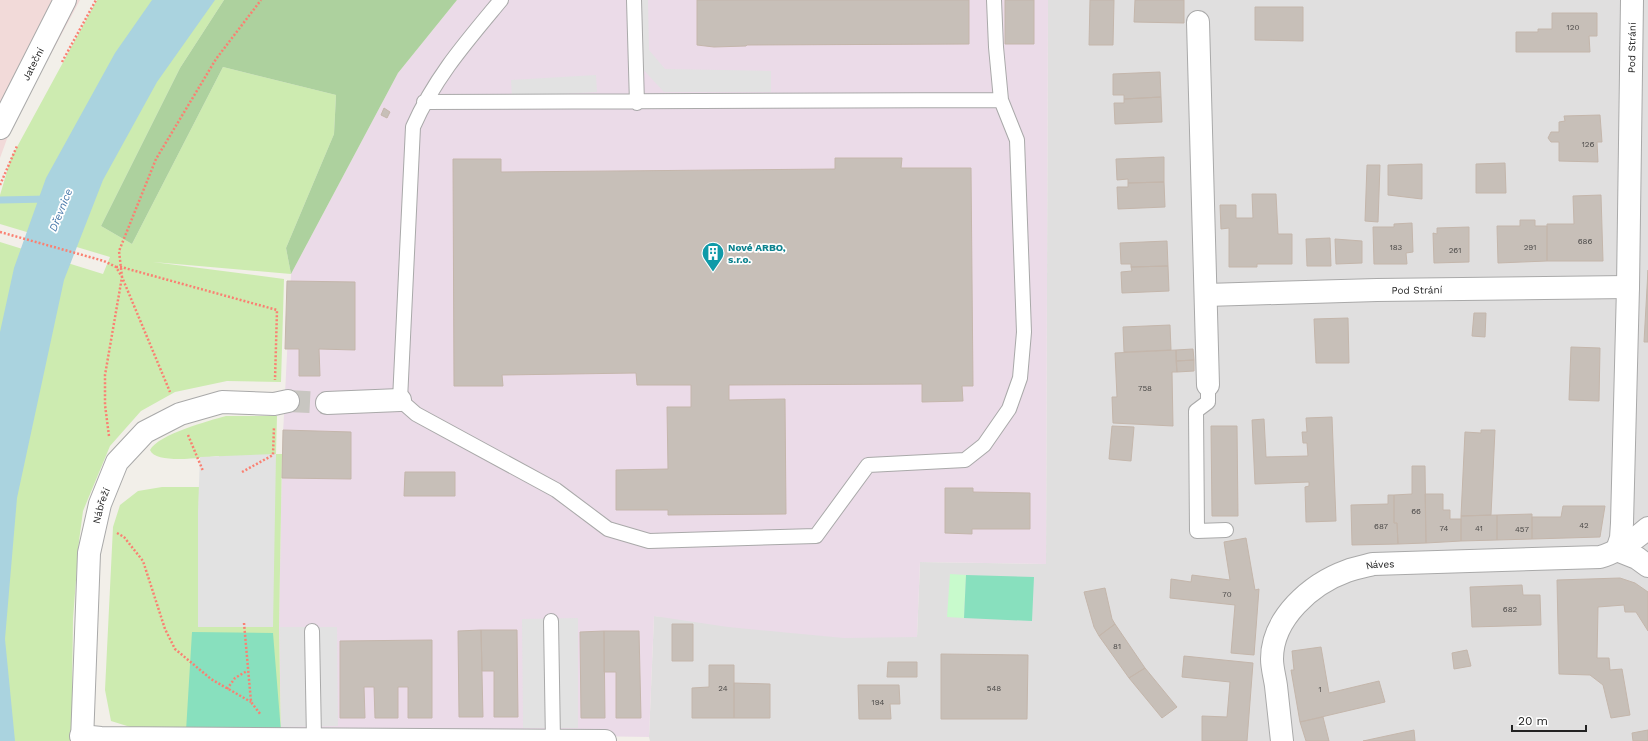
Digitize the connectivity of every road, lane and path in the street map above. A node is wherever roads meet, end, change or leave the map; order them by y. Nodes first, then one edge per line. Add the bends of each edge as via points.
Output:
1 (66, 0) edge
2 (261, 0) edge
3 (501, 0) edge
4 (634, 0) edge
5 (994, 0) edge
6 (1632, 0) edge
7 (1198, 22) dead end
8 (1001, 100) junction
9 (424, 102) junction
10 (637, 103) junction
11 (0, 128) edge
12 (0, 232) edge
13 (116, 267) junction
14 (120, 267) junction
15 (122, 277) junction
16 (1628, 287) junction
17 (1206, 295) junction
18 (1208, 385) joint
19 (400, 400) junction
20 (281, 403) junction
21 (327, 403) tunnel mouth
22 (180, 414) junction
23 (118, 462) junction
24 (203, 471) dead end
25 (242, 472) dead end
26 (1648, 528) edge
27 (1226, 530) dead end
28 (114, 532) dead end
29 (1617, 550) junction
30 (1648, 566) edge
31 (551, 621) dead end
32 (244, 623) dead end
33 (312, 631) dead end
34 (247, 671) junction
35 (227, 689) junction
36 (251, 702) junction
37 (277, 738) junction
38 (81, 739) edge
39 (314, 739) junction
40 (553, 740) edge
41 (605, 741) edge
42 (1282, 741) edge

1 - 11 street, Jateční
2 - 14 path via 216,59 156,159 119,251
3 - 9 lane via 457,52
4 - 10 lane
5 - 8 lane
6 - 16 street, Pod Strání
7 - 17 street
8 - 10 lane
8 - 19 lane via 1017,140 1024,324 1020,378 1009,409 984,445 964,460 868,465 816,536 648,541 608,528 556,490 416,414
9 - 10 lane
9 - 19 lane via 414,127
12 - 13 path via 104,261
13 - 14 path
13 - 15 path
14 - 15 path
14 - 20 path via 277,310
15 - 22 path
15 - 23 path via 104,375 110,452
16 - 17 street, Pod Strání
16 - 29 street, Pod Strání via 1622,523
17 - 18 street
18 - 27 lane via 1208,402 1196,411 1197,531
19 - 21 street
20 - 22 street, Nábřeží via 222,402
20 - 25 path via 273,454
22 - 23 street, Nábřeží via 145,432
22 - 24 path
23 - 38 street, Nábřeží via 100,504 89,553
26 - 29 street, Náves
28 - 35 path via 124,537 143,561 165,629 175,649
29 - 30 street via 1637,558
29 - 42 street, Náves via 1600,557 1373,564 1346,571 1327,581 1293,608 1275,638 1272,659
31 - 40 lane
32 - 34 path
33 - 39 lane
34 - 35 path via 235,678
34 - 36 path via 251,685
35 - 36 path
36 - 37 path
37 - 38 street
37 - 39 street
39 - 40 street
40 - 41 street

